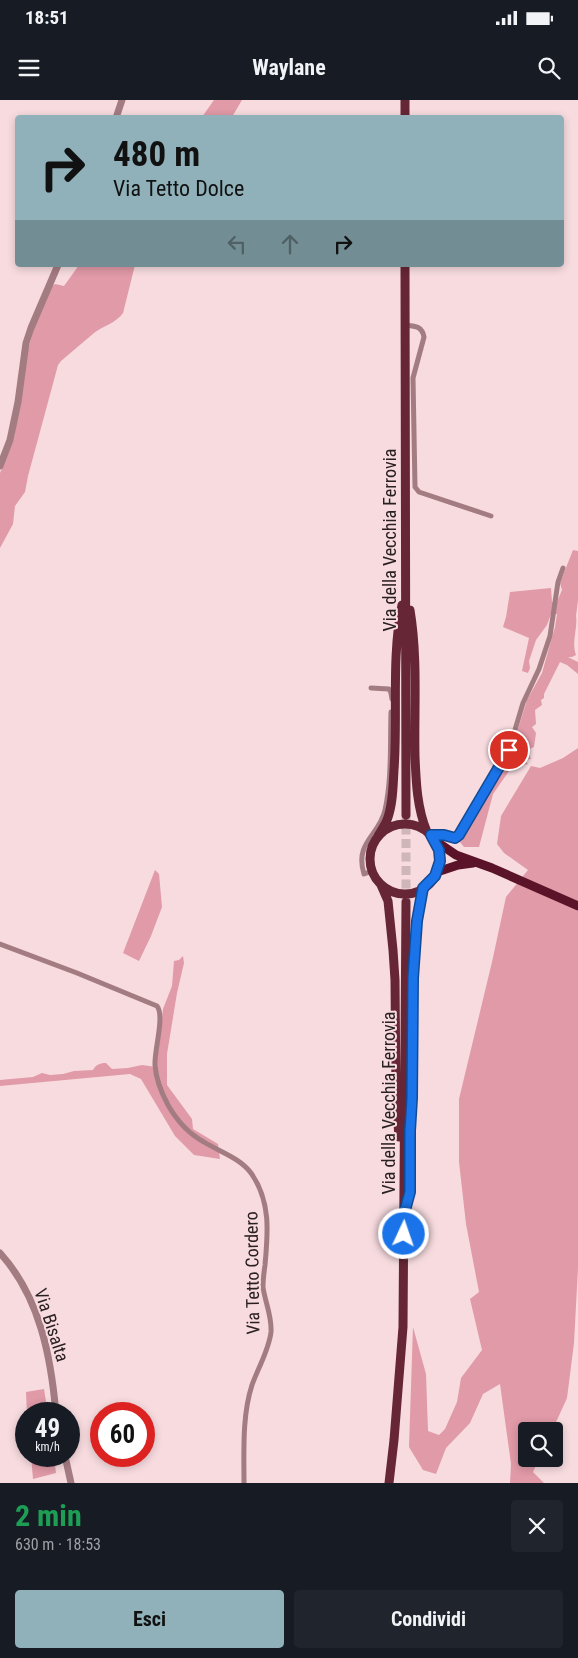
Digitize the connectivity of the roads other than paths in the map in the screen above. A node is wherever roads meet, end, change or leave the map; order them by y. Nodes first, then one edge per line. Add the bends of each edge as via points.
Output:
1 (122, 100) edge
2 (405, 100) edge
3 (117, 115) edge
4 (405, 115) edge
5 (57, 267) edge
6 (405, 267) edge
7 (405, 325) junction
8 (0, 466) edge
9 (491, 516) dead end
10 (563, 568) dead end
11 (406, 585) junction
12 (371, 688) dead end
13 (406, 815) tunnel mouth
14 (378, 836) junction
15 (431, 836) junction
16 (479, 862) junction
17 (372, 871) junction
18 (437, 872) junction
19 (381, 885) junction
20 (423, 888) junction
21 (406, 902) tunnel mouth
22 (578, 906) edge
23 (0, 944) edge
24 (404, 1214) junction
25 (0, 1253) edge
26 (55, 1402) edge
27 (67, 1467) edge
28 (71, 1483) edge
29 (244, 1483) edge
30 (389, 1483) edge

1 - 3 street
2 - 4 main road
5 - 8 street via 26,343 10,440
6 - 7 main road, Via della Vecchia Ferrovia
7 - 9 street via 419,327 424,337 413,378 415,487 418,492
7 - 11 main road, Via della Vecchia Ferrovia
10 - 15 street via 550,636 523,703 509,750 459,835 455,838
11 - 13 main road, Via della Vecchia Ferrovia
11 - 14 main road via 398,623 393,788 387,819
11 - 15 main road via 414,640 418,792 421,818
12 - 17 street via 389,689 392,698 386,809 380,824 367,840 362,858 364,874
14 - 15 main road via 401,824 417,826
14 - 17 main road via 370,856
15 - 16 highway via 456,856
15 - 18 main road via 440,855
16 - 18 highway via 463,863
16 - 22 highway
17 - 19 main road
18 - 20 main road
19 - 20 main road via 402,894
19 - 24 main road via 388,901 394,950 399,1192
20 - 24 main road via 413,978 410,1192
21 - 24 main road, Via della Vecchia Ferrovia
23 - 29 street, Via Tetto Cordero via 157,1006 160,1018 155,1064 168,1106 190,1132 239,1162 255,1180 267,1215 263,1287 271,1333 246,1410
24 - 30 main road, Via della Vecchia Ferrovia via 400,1363
25 - 26 street, Via Bisalta via 20,1279 39,1324 48,1353
27 - 28 street

